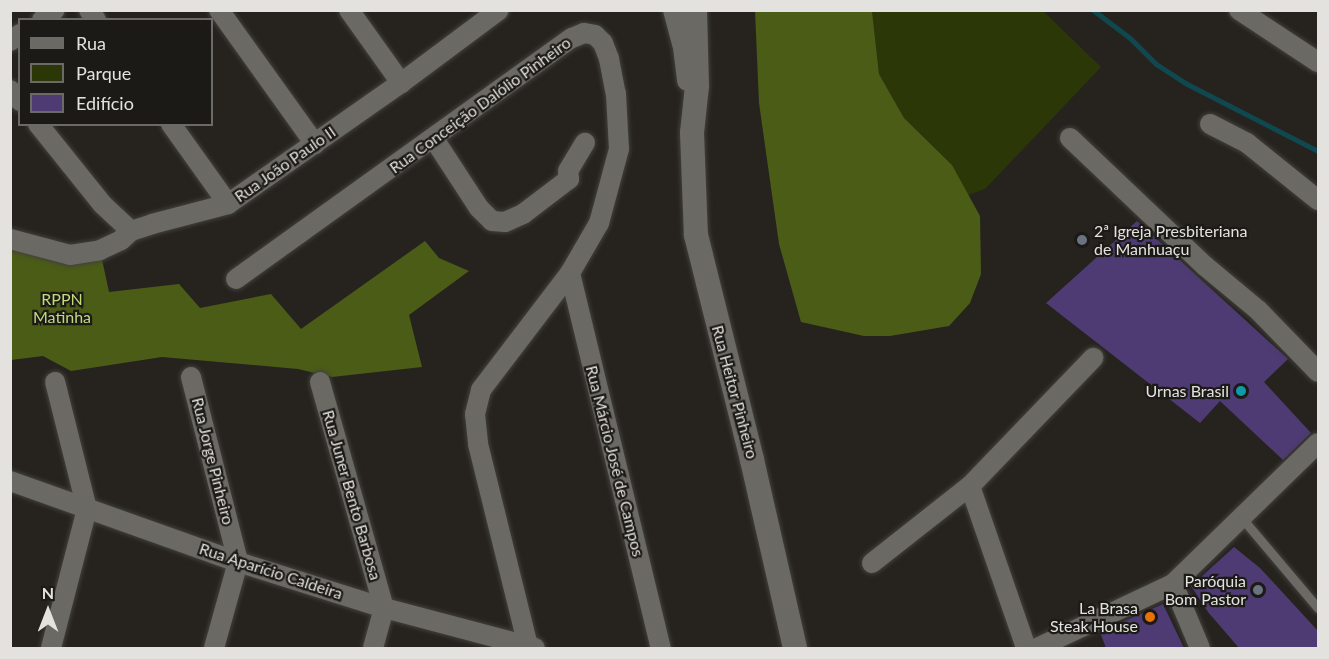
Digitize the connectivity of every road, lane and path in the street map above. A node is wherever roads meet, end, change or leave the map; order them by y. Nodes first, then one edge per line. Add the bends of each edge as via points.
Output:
1 (219, 10) edge
2 (349, 10) edge
3 (499, 10) edge
4 (673, 10) edge
5 (695, 10) edge
6 (1239, 10) edge
7 (478, 17) edge
8 (1318, 62) edge
9 (401, 83) junction
10 (1210, 124) dead end
11 (40, 126) edge
12 (172, 126) edge
13 (692, 133) junction
14 (1070, 138) dead end
15 (434, 139) junction
16 (315, 144) junction
17 (585, 144) dead end
18 (1318, 200) edge
19 (228, 204) junction
20 (131, 231) junction
21 (10, 239) edge
22 (570, 273) junction
23 (236, 279) dead end
24 (1093, 358) dead end
25 (1318, 372) edge
26 (191, 377) dead end
27 (55, 382) dead end
28 (320, 382) dead end
29 (1318, 443) edge
30 (12, 485) edge
31 (969, 486) junction
32 (87, 509) junction
33 (1240, 517) junction
34 (238, 562) junction
35 (873, 563) dead end
36 (1173, 584) junction
37 (384, 608) junction
38 (1318, 608) edge
39 (51, 648) edge
40 (214, 648) edge
41 (373, 648) edge
42 (530, 648) edge
43 (661, 648) edge
44 (795, 648) edge
45 (1026, 648) edge
46 (1037, 648) edge
47 (1200, 648) edge

1 - 16 street
2 - 9 street
3 - 7 street, Rua João Paulo II
4 - 13 street via 683,47
5 - 13 street, Rua Heitor Pinheiro via 698,86
6 - 8 street
7 - 9 street, Rua João Paulo II
9 - 16 street, Rua João Paulo II
10 - 18 street via 1247,143
11 - 20 street via 102,204
12 - 19 street
13 - 44 street, Rua Heitor Pinheiro via 700,260
14 - 25 street via 1205,266 1258,310
15 - 17 street via 479,208 492,221 506,222 524,214 569,178 568,171
15 - 22 street, Rua Conceição Dalólio Pinheiro via 572,38 595,34 609,59 620,149 599,223
15 - 23 street, Rua Conceição Dalólio Pinheiro
16 - 19 street, Rua João Paulo II
19 - 20 street, Rua João Paulo II
20 - 21 street, Rua João Paulo II via 100,250 70,255
22 - 42 street, Rua Conceição Dalólio Pinheiro via 481,390 475,414 478,444
22 - 43 street, Rua Márcio José de Campos
24 - 31 street
26 - 34 street, Rua Jorge Pinheiro
27 - 32 street
28 - 37 street, Rua Juner Bento Barbosa
29 - 33 street
30 - 32 street, Rua Aparício Caldeira
31 - 35 street
31 - 45 street
32 - 34 street, Rua Aparício Caldeira
32 - 39 street
33 - 36 street
33 - 38 lane
34 - 37 street, Rua Aparício Caldeira
34 - 40 street, Rua Jorge Pinheiro
36 - 46 street
36 - 47 street
37 - 41 street
37 - 42 street, Rua Aparício Caldeira

